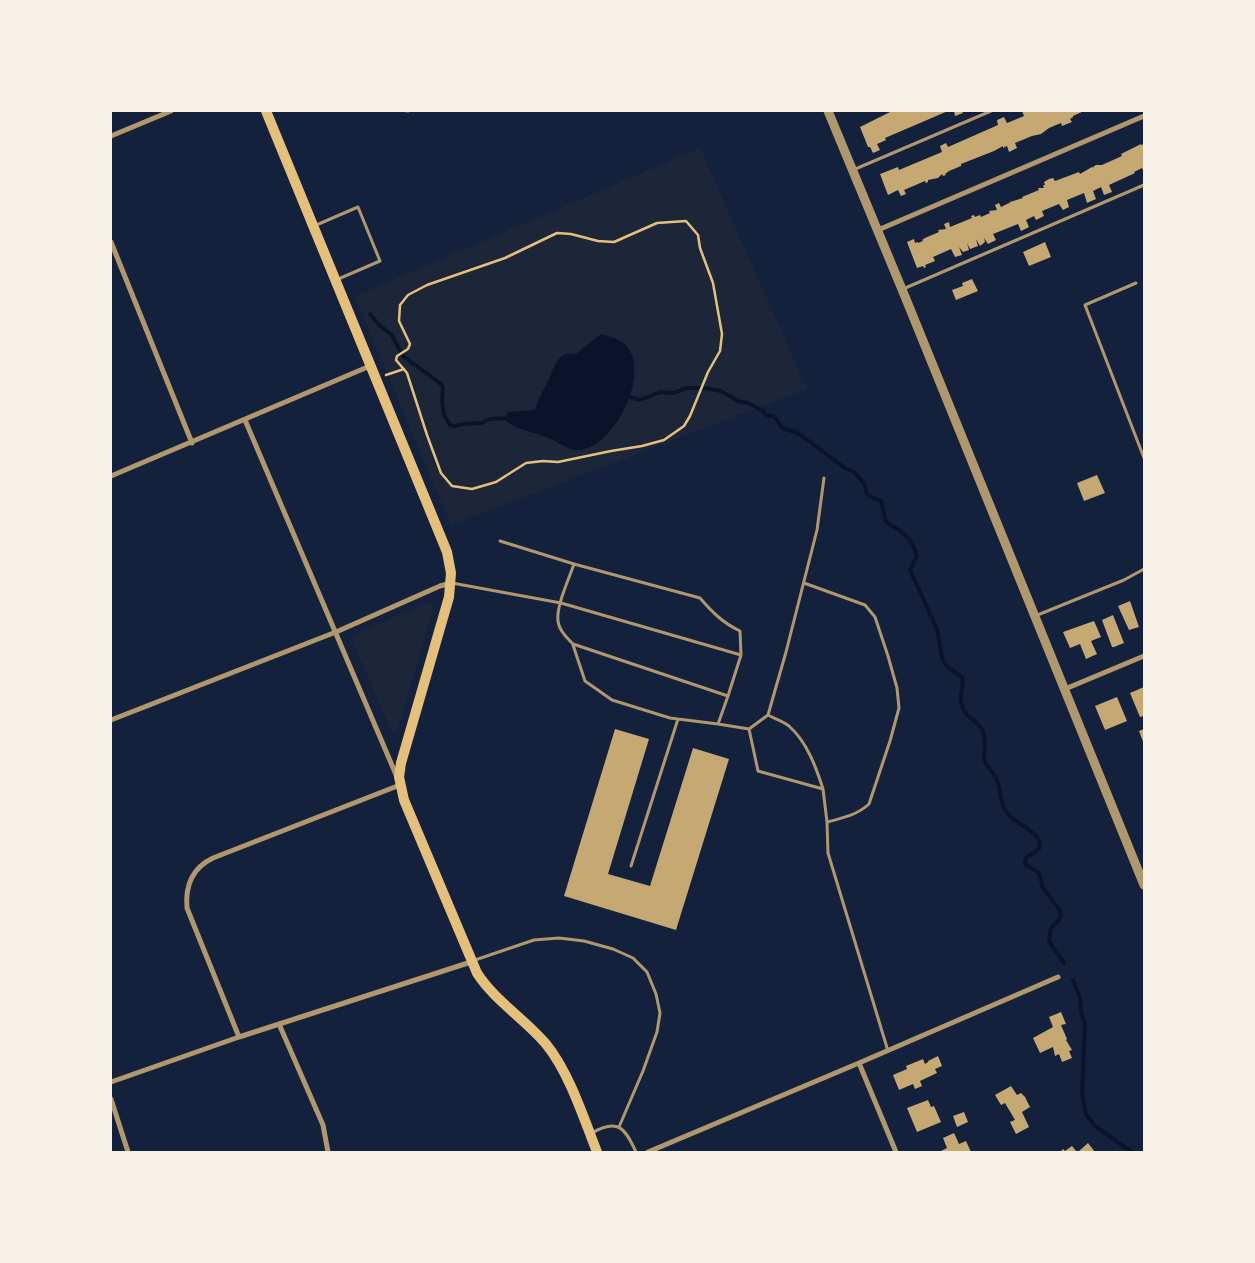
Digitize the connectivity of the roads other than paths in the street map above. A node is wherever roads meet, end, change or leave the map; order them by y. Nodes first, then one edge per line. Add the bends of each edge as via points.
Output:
1 (171, 111) edge
2 (266, 111) edge
3 (828, 111) edge
4 (991, 111) edge
5 (1144, 116) edge
6 (111, 136) edge
7 (853, 170) junction
8 (1144, 185) edge
9 (313, 226) junction
10 (878, 230) junction
11 (111, 242) edge
12 (336, 280) junction
13 (1136, 283) dead end
14 (902, 289) junction
15 (370, 366) junction
16 (245, 420) junction
17 (192, 443) junction
18 (1144, 458) edge
19 (111, 476) edge
20 (824, 478) dead end
21 (500, 541) dead end
22 (574, 564) junction
23 (1144, 570) edge
24 (451, 583) junction
25 (804, 583) junction
26 (561, 603) junction
27 (1035, 616) junction
28 (336, 632) junction
29 (573, 644) junction
30 (741, 655) junction
31 (1144, 656) edge
32 (1065, 688) junction
33 (728, 696) junction
34 (768, 716) junction
35 (678, 719) junction
36 (111, 720) edge
37 (718, 724) junction
38 (748, 730) junction
39 (400, 785) junction
40 (823, 789) junction
41 (828, 822) junction
42 (631, 866) dead end
43 (1143, 879) edge
44 (471, 962) junction
45 (1058, 978) dead end
46 (279, 1024) junction
47 (239, 1037) junction
48 (888, 1051) junction
49 (859, 1063) junction
50 (111, 1082) edge
51 (111, 1099) edge
52 (619, 1127) junction
53 (590, 1134) junction
54 (128, 1152) edge
55 (328, 1152) edge
56 (597, 1152) edge
57 (636, 1152) edge
58 (648, 1152) edge
59 (896, 1152) edge

1 - 6 street
2 - 9 main road
3 - 7 street
4 - 7 lane
5 - 10 street
7 - 10 street
8 - 14 lane
9 - 12 main road
9 - 12 lane via 358,208 380,261
10 - 14 street
11 - 17 street
12 - 15 main road
13 - 18 lane via 1084,305
14 - 27 street
15 - 16 street
15 - 24 main road via 446,552
16 - 17 street
16 - 28 street
17 - 19 street
20 - 25 lane via 817,530
21 - 22 lane
22 - 26 lane
22 - 30 lane via 700,598 714,614 740,631
23 - 27 lane
24 - 26 lane
24 - 28 street
24 - 39 main road via 403,752
25 - 34 lane
25 - 41 lane via 865,605 875,617 897,688 899,708 869,804 862,811
26 - 29 lane via 558,623
26 - 30 lane
27 - 32 street
28 - 36 street
28 - 39 street
29 - 33 lane
29 - 35 lane via 585,681 612,700
30 - 33 lane
31 - 32 street
32 - 43 street
33 - 37 lane
34 - 38 lane
34 - 40 lane via 789,726 805,746
35 - 37 lane
35 - 42 lane
37 - 38 lane
38 - 40 lane via 758,771
39 - 44 main road
39 - 47 street via 213,858 193,872 187,890 188,908
40 - 41 lane
41 - 48 lane via 828,853
44 - 46 street
44 - 52 lane via 534,940 559,938 584,940 613,949 633,958 647,972 660,1013 657,1032
44 - 53 main road via 488,988 539,1036 555,1056
45 - 48 street
46 - 47 street
46 - 55 street via 323,1125
47 - 50 street
48 - 49 street
49 - 58 street
49 - 59 street
51 - 54 street
52 - 53 lane via 605,1126
52 - 57 lane
53 - 56 main road

